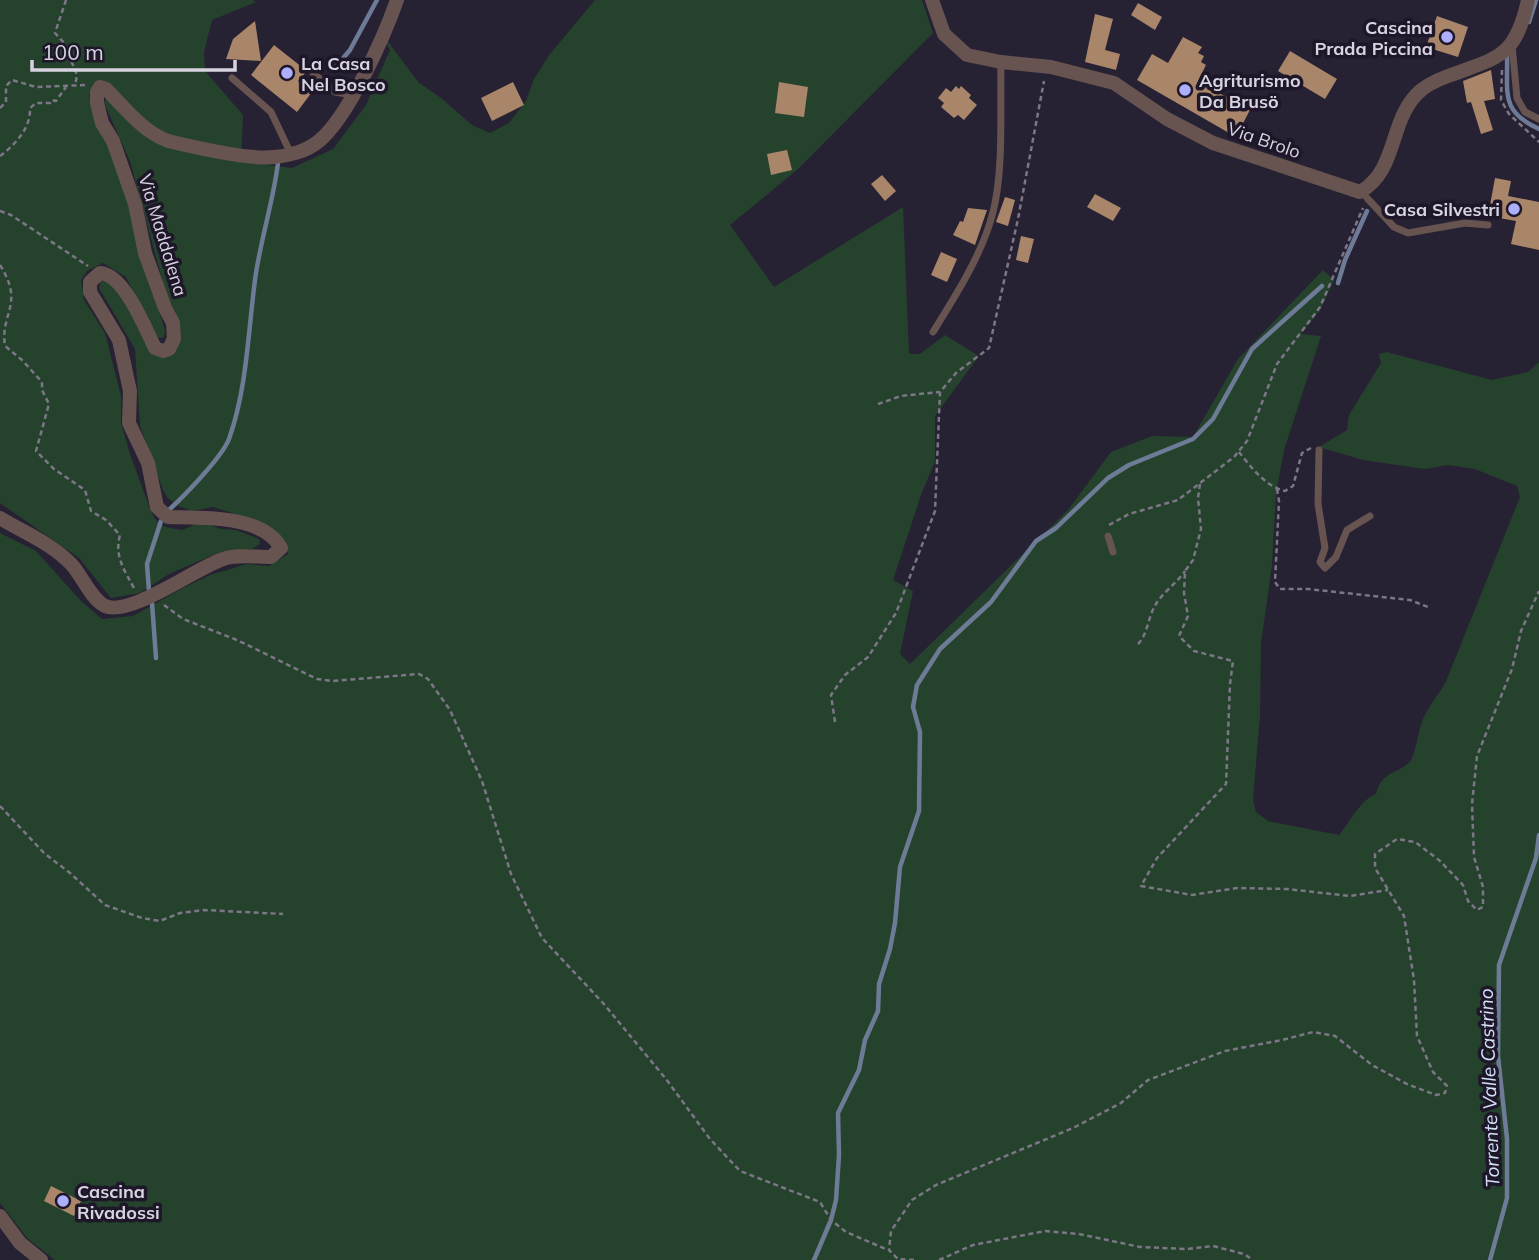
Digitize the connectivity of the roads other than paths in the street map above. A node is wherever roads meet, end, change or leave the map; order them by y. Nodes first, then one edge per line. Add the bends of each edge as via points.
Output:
1 (397, 0) edge
2 (932, 0) edge
3 (1528, 0) edge
4 (1512, 44) junction
5 (1001, 62) junction
6 (313, 73) dead end
7 (232, 78) dead end
8 (353, 95) junction
9 (1539, 119) edge
10 (291, 154) junction
11 (1367, 198) road end
12 (1488, 225) dead end
13 (933, 332) dead end
14 (1319, 450) road end
15 (1370, 516) dead end
16 (0, 518) edge
17 (1108, 536) road end
18 (1113, 552) dead end
19 (0, 1216) edge
20 (41, 1260) edge

1 - 8 street
2 - 5 street, Via Brolo via 944,34 953,44 967,55
3 - 4 street
4 - 5 street, Via Brolo via 1486,65 1438,79 1417,93 1404,114 1383,172 1360,192 1213,143 1114,83 1046,66
4 - 9 lane via 1517,98 1525,112
5 - 13 lane via 993,214
6 - 8 lane via 335,92
7 - 10 lane via 271,111
8 - 10 street via 330,131 317,143
10 - 16 street, Via Maddalena via 272,158 168,141 139,123 106,89 100,87 97,92 102,123 113,141 135,204 145,253 173,323 169,349 155,348 118,282 100,272 90,282 90,292 119,340 130,391 129,423 148,463 158,507 167,517 209,516 262,530 281,548 271,557 226,558 149,597 114,608 103,605 71,564
11 - 12 lane via 1394,227 1408,233 1465,223
14 - 15 lane via 1318,504 1325,548 1320,562 1325,568 1336,557 1347,530
17 - 18 lane
19 - 20 street via 20,1243

